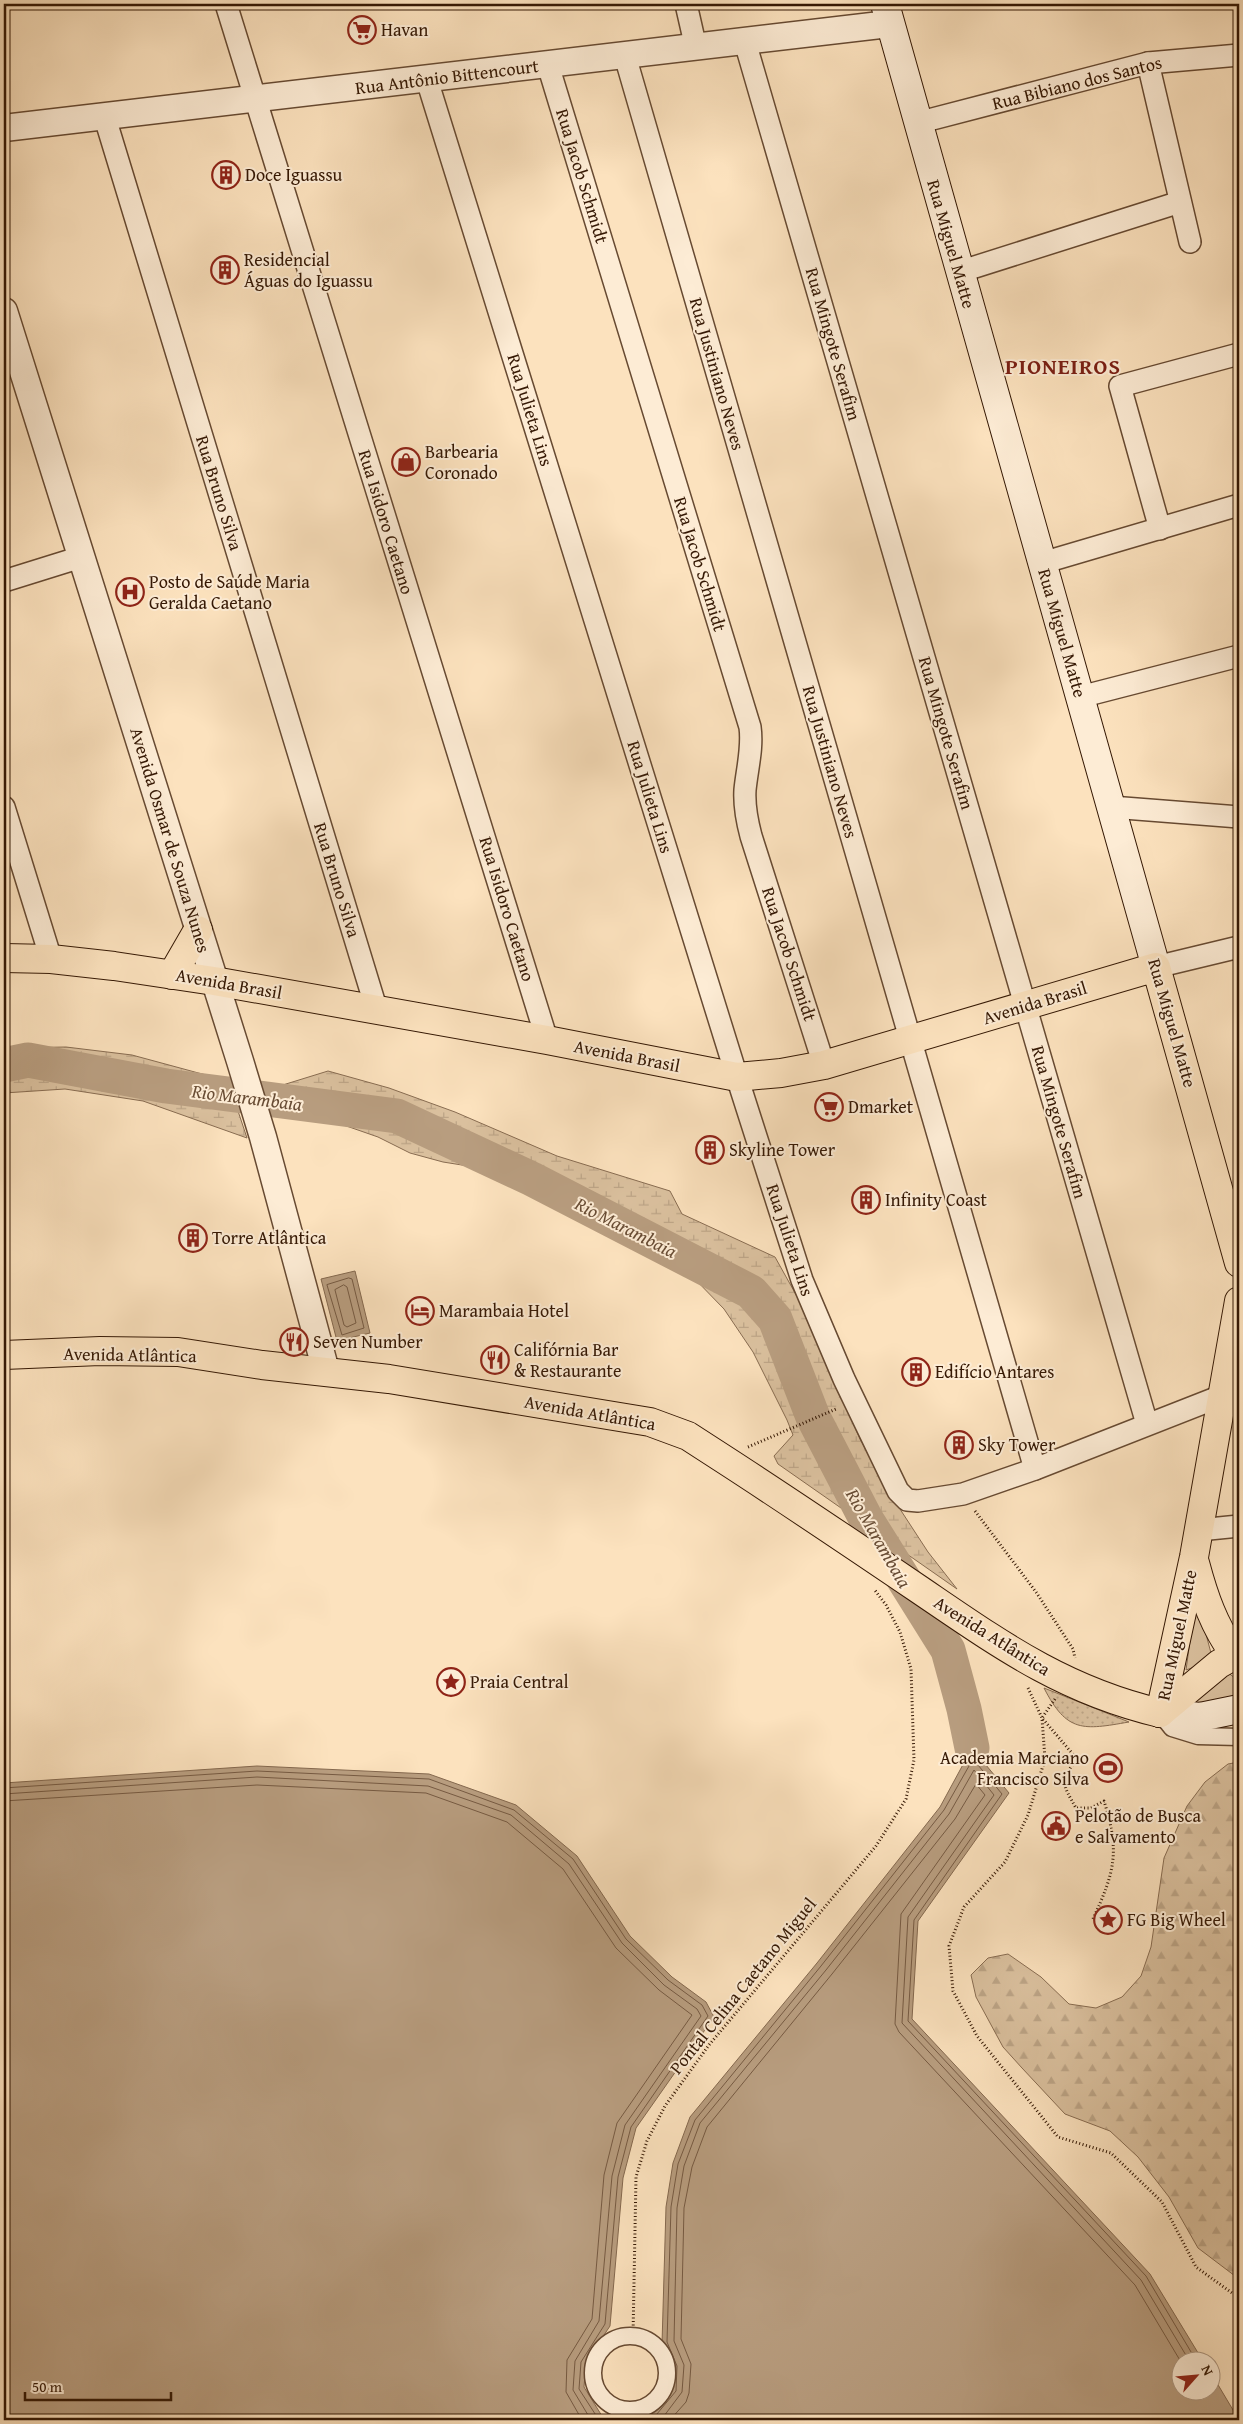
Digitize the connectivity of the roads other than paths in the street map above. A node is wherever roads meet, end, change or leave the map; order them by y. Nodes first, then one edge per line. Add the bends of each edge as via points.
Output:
1 (226, 4) edge
2 (686, 4) edge
3 (887, 14) edge
4 (745, 42) junction
5 (696, 48) junction
6 (1239, 55) edge
7 (625, 56) junction
8 (1148, 62) junction
9 (548, 65) junction
10 (427, 80) junction
11 (256, 100) junction
12 (104, 118) junction
13 (917, 123) junction
14 (4, 128) edge
15 (1180, 202) junction
16 (1190, 242) dead end
17 (959, 272) junction
18 (4, 311) edge
19 (1239, 354) edge
20 (1239, 505) edge
21 (1160, 529) junction
22 (81, 557) junction
23 (1042, 563) junction
24 (4, 581) edge
25 (1239, 656) edge
26 (1080, 696) junction
27 (1111, 806) junction
28 (4, 807) edge
29 (1239, 817) edge
30 (198, 930) junction
31 (1239, 947) edge
32 (4, 958) edge
33 (51, 959) junction
34 (1156, 967) junction
35 (172, 975) junction
36 (214, 981) junction
37 (1025, 1005) junction
38 (377, 1011) junction
39 (548, 1040) junction
40 (910, 1040) junction
41 (824, 1065) junction
42 (737, 1077) junction
43 (1239, 1263) edge
44 (1239, 1301) edge
45 (4, 1355) edge
46 (326, 1372) junction
47 (1232, 1391) edge
48 (1147, 1424) junction
49 (1035, 1469) junction
50 (1239, 1526) edge
51 (1199, 1530) junction
52 (1194, 1557) junction
53 (1238, 1656) edge
54 (1239, 1709) edge
55 (1160, 1713) junction
56 (1239, 1737) edge
57 (634, 2336) joint

1 - 11 street, Rua Isidoro Caetano
2 - 5 street
3 - 4 street, Rua Antônio Bittencourt
3 - 13 main road, Rua Miguel Matte
4 - 5 street, Rua Antônio Bittencourt
4 - 37 street, Rua Mingote Serafim
5 - 7 street, Rua Antônio Bittencourt
6 - 8 street, Rua Bibiano dos Santos
7 - 9 street, Rua Antônio Bittencourt
7 - 40 street, Rua Justiniano Neves
8 - 13 street, Rua Bibiano dos Santos
8 - 15 street
9 - 10 street, Rua Antônio Bittencourt
9 - 41 street, Rua Jacob Schmidt via 750,727 752,737 745,811
10 - 11 street, Rua Antônio Bittencourt
10 - 42 street, Rua Julieta Lins
11 - 12 street, Rua Antônio Bittencourt
11 - 39 street, Rua Isidoro Caetano
12 - 14 street, Rua Antônio Bittencourt
12 - 38 street, Rua Bruno Silva
13 - 17 main road, Rua Miguel Matte
15 - 16 street
15 - 17 street
17 - 23 main road, Rua Miguel Matte
18 - 22 street, Avenida Osmar de Souza Nunes
19 - 21 street via 1120,386
20 - 21 street
21 - 23 street
22 - 24 street
22 - 30 street, Avenida Osmar de Souza Nunes
23 - 26 main road, Rua Miguel Matte
25 - 26 street
26 - 27 main road, Rua Miguel Matte
27 - 29 street
27 - 34 main road, Rua Miguel Matte
28 - 33 street
30 - 35 main road
30 - 36 street, Avenida Osmar de Souza Nunes
31 - 34 street, Avenida Brasil
32 - 33 main road, Avenida Brasil
33 - 35 main road, Avenida Brasil
34 - 37 main road, Avenida Brasil
34 - 43 main road, Rua Miguel Matte
35 - 36 main road, Avenida Brasil
36 - 38 main road, Avenida Brasil
36 - 46 street, Avenida Osmar de Souza Nunes via 263,1137
37 - 40 main road, Avenida Brasil
37 - 48 street, Rua Mingote Serafim
38 - 39 main road, Avenida Brasil
39 - 42 main road, Avenida Brasil
40 - 41 main road, Avenida Brasil
40 - 49 street, Rua Justiniano Neves
41 - 42 main road, Avenida Brasil
42 - 49 street, Rua Julieta Lins via 817,1318 898,1491 907,1500 918,1502 963,1494
44 - 47 main road, Rua Miguel Matte
45 - 46 main road, Avenida Atlântica via 178,1352
46 - 55 main road, Avenida Atlântica via 389,1378 670,1428 722,1458 1036,1666 1089,1691
47 - 48 street
47 - 51 main road, Rua Miguel Matte
48 - 49 street
50 - 51 street
51 - 52 main road, Rua Miguel Matte
52 - 53 main road, Rua Miguel Matte via 1209,1613 1220,1635
52 - 55 main road, Rua Miguel Matte
53 - 55 main road via 1219,1664
54 - 55 main road via 1200,1716
55 - 56 street via 1172,1728 1198,1736
57 - 57 street via 622,2336 608,2343 593,2365 592,2376 600,2395 625,2410 645,2407 654,2401 666,2383 663,2357 653,2344

